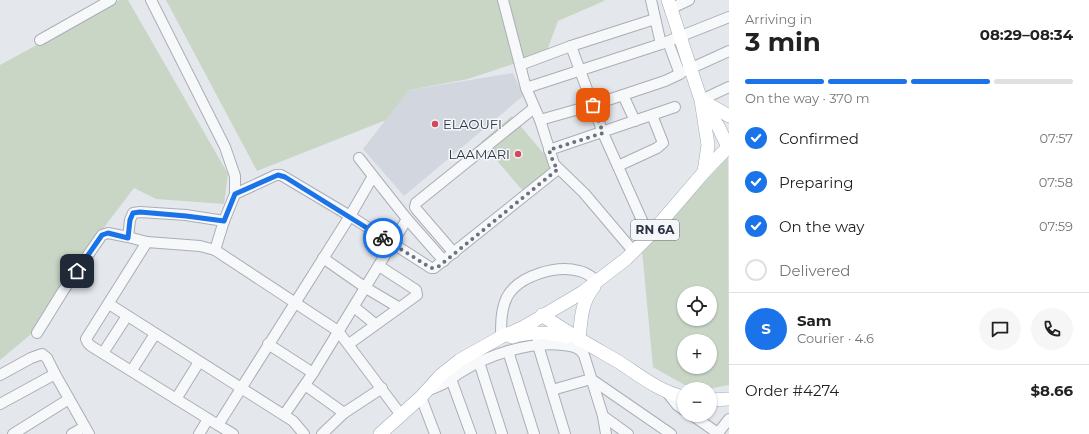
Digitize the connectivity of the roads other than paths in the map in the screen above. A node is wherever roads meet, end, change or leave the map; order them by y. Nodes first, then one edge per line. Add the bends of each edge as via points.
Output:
1 (111, 0) edge
2 (151, 0) edge
3 (503, 0) edge
4 (651, 0) edge
5 (689, 0) edge
6 (669, 4) edge
7 (729, 17) edge
8 (655, 19) junction
9 (40, 40) dead end
10 (670, 41) junction
11 (571, 46) junction
12 (729, 51) edge
13 (520, 65) junction
14 (581, 70) junction
15 (686, 71) junction
16 (729, 87) edge
17 (526, 88) junction
18 (623, 95) junction
19 (701, 100) junction
20 (593, 105) junction
21 (675, 107) dead end
22 (534, 108) junction
23 (652, 115) junction
24 (729, 116) edge
25 (540, 120) junction
26 (635, 121) junction
27 (603, 133) junction
28 (729, 147) edge
29 (549, 150) junction
30 (359, 158) dead end
31 (618, 166) junction
32 (558, 169) junction
33 (704, 172) junction
34 (373, 176) junction
35 (235, 194) junction
36 (350, 216) junction
37 (407, 219) junction
38 (224, 221) junction
39 (649, 236) junction
40 (128, 238) junction
41 (147, 242) junction
42 (392, 244) junction
43 (215, 250) junction
44 (634, 252) junction
45 (454, 253) junction
46 (323, 258) junction
47 (444, 261) junction
48 (379, 266) junction
49 (598, 281) junction
50 (366, 288) junction
51 (295, 301) junction
52 (108, 304) junction
53 (354, 307) junction
54 (398, 308) junction
55 (542, 315) junction
56 (127, 316) junction
57 (375, 324) junction
58 (338, 331) junction
59 (539, 332) junction
60 (37, 333) dead end
61 (155, 334) junction
62 (501, 337) junction
63 (584, 343) junction
64 (268, 344) junction
65 (348, 344) junction
66 (487, 345) junction
67 (538, 345) junction
68 (508, 351) junction
69 (103, 353) junction
70 (199, 362) junction
71 (479, 362) junction
72 (132, 370) junction
73 (313, 373) junction
74 (55, 374) junction
75 (0, 375) edge
76 (591, 378) junction
77 (451, 379) junction
78 (305, 385) junction
79 (242, 388) junction
80 (382, 388) junction
81 (552, 390) junction
82 (666, 391) junction
83 (424, 394) junction
84 (677, 396) edge
85 (176, 398) junction
86 (69, 399) junction
87 (729, 399) edge
88 (717, 400) edge
89 (0, 404) edge
90 (677, 405) edge
91 (344, 413) junction
92 (284, 415) junction
93 (401, 415) junction
94 (603, 416) junction
95 (208, 419) junction
96 (729, 419) edge
97 (702, 422) edge
98 (218, 425) junction
99 (86, 430) edge
100 (299, 432) edge
101 (385, 432) edge
102 (719, 433) edge
103 (13, 434) edge
104 (72, 434) edge
105 (199, 434) edge
106 (232, 434) edge
107 (322, 434) edge
108 (435, 434) edge
109 (471, 434) edge
110 (502, 434) edge
111 (533, 434) edge
112 (565, 434) edge
113 (606, 434) edge
114 (628, 434) edge
115 (671, 434) edge

1 - 9 street
2 - 35 street via 225,147 235,176
3 - 13 street
4 - 8 street
5 - 6 street
6 - 10 main road
7 - 10 street
8 - 10 street
8 - 11 street
10 - 14 street
10 - 15 main road
11 - 13 street
11 - 14 street
12 - 15 street
13 - 17 street
14 - 17 street
14 - 20 street
15 - 18 street
15 - 19 main road
16 - 19 street
17 - 22 street
18 - 20 street
18 - 26 street
19 - 24 main road
19 - 28 main road
19 - 33 main road via 708,144
20 - 25 street
20 - 27 street
21 - 23 street
22 - 25 street
22 - 45 street via 416,203 417,210
23 - 26 street
23 - 31 street via 663,143
25 - 29 street
26 - 27 street
27 - 29 street
27 - 31 street
28 - 33 main road, RN 6A
29 - 32 street
30 - 34 street
31 - 39 street
32 - 44 street via 584,193
32 - 45 street
33 - 39 main road, RN 6A
34 - 36 street
34 - 37 street
35 - 36 street via 281,175
35 - 38 street
36 - 42 street
36 - 46 street
37 - 42 street
37 - 47 street
38 - 40 street via 136,212 130,220
38 - 43 street
39 - 44 main road, RN 6A
40 - 41 street
40 - 60 street via 108,233 102,235
41 - 43 street via 200,246
41 - 52 street
42 - 47 street via 431,268 438,267
42 - 48 street
43 - 51 street
44 - 49 main road, RN 6A
45 - 47 street
46 - 50 street
46 - 51 street
48 - 50 street
48 - 54 street via 416,290 417,295
49 - 55 main road, RN 6A
49 - 62 street via 582,271 565,268 553,269 527,279 506,300 501,319
49 - 63 main road via 588,293 582,313
50 - 53 street
50 - 54 street
51 - 58 street
51 - 64 street
52 - 56 street
52 - 69 street via 86,338 91,346
53 - 57 street
53 - 58 street
54 - 57 street
55 - 62 main road, RN 6A
55 - 63 main road
56 - 61 street
56 - 69 street
57 - 65 street
58 - 65 street
58 - 73 street
59 - 63 main road via 550,332
59 - 66 main road
59 - 67 street
61 - 70 street
61 - 72 street
62 - 66 main road, RN 6A
63 - 76 street via 593,364
63 - 82 main road
64 - 73 street
64 - 79 street
65 - 80 street
66 - 83 main road via 460,360 441,375
67 - 68 street
67 - 76 street via 557,345 580,350
67 - 81 street
68 - 71 street
68 - 111 street
69 - 72 street
70 - 79 street
70 - 85 street
71 - 77 street
71 - 110 street
72 - 85 street
73 - 78 street
74 - 75 street via 47,358 42,354
74 - 86 street
74 - 89 street
76 - 81 street
76 - 94 street
76 - 115 street
77 - 83 street
77 - 109 street
78 - 91 street
78 - 92 street
79 - 92 street
79 - 98 street
80 - 91 street
80 - 93 street
81 - 112 street
82 - 84 main road
82 - 90 street
83 - 93 main road
83 - 108 street
85 - 95 street
86 - 99 street
86 - 103 street
87 - 88 main road
91 - 107 street
92 - 100 street via 293,420
93 - 101 main road
94 - 113 street
94 - 114 street
95 - 98 street
95 - 105 street
96 - 102 street
97 - 102 street
98 - 106 street
99 - 104 street

